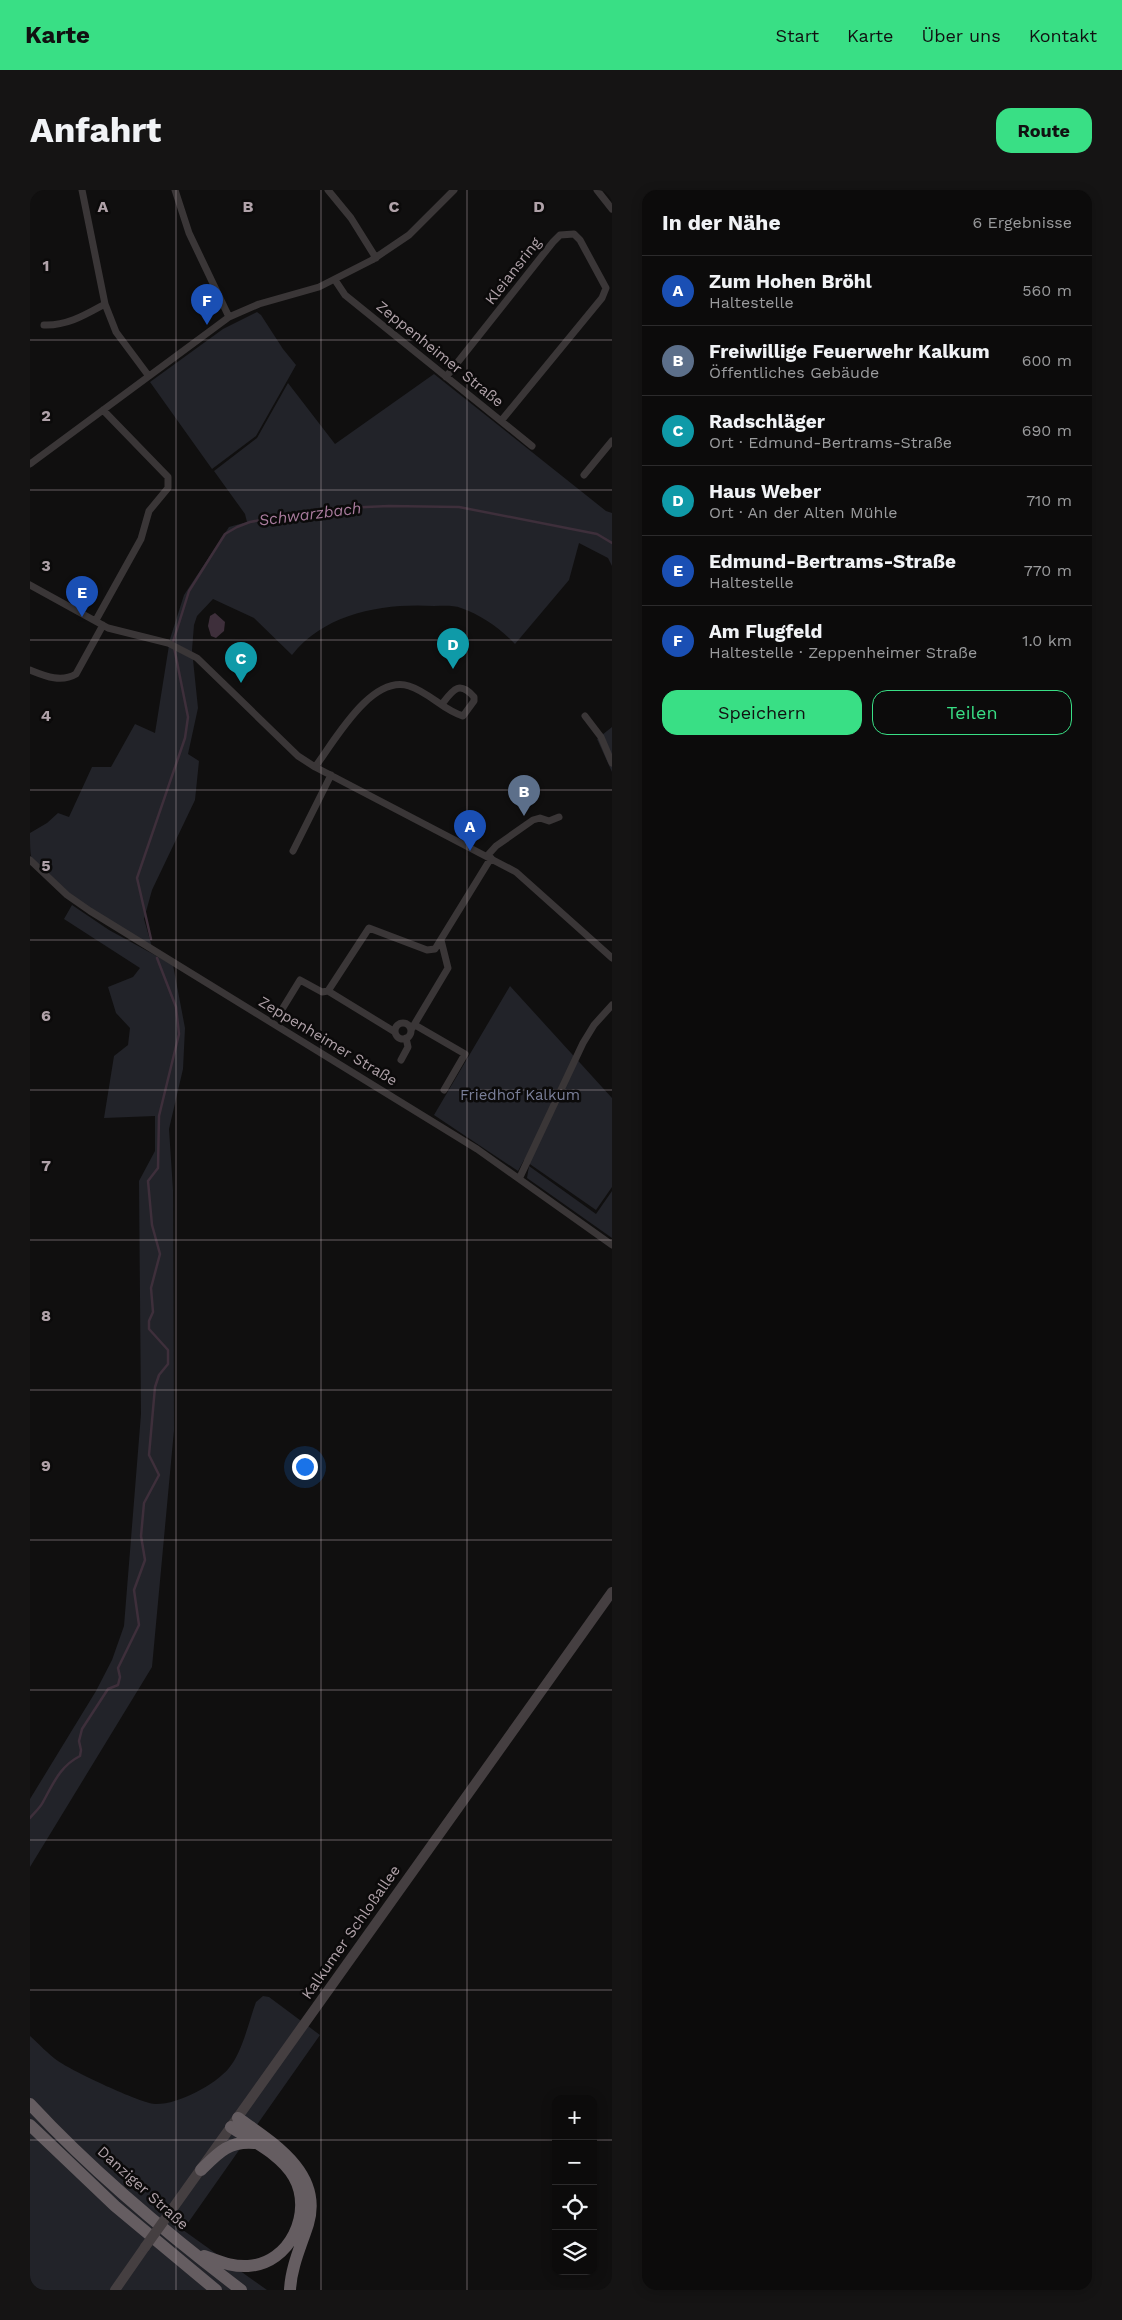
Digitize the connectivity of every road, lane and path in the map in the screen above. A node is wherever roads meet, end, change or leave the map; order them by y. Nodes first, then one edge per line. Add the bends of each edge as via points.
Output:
1 (82, 190) edge
2 (175, 190) edge
3 (328, 190) edge
4 (454, 190) edge
5 (598, 190) edge
6 (612, 209) edge
7 (376, 258) junction
8 (335, 280) junction
9 (105, 304) junction
10 (229, 317) junction
11 (44, 325) dead end
12 (148, 375) junction
13 (446, 377) junction
14 (103, 410) junction
15 (501, 421) junction
16 (612, 440) edge
17 (532, 446) dead end
18 (30, 464) edge
19 (584, 475) dead end
20 (30, 584) edge
21 (96, 620) junction
22 (103, 625) junction
23 (30, 670) edge
24 (442, 704) junction
25 (585, 716) dead end
26 (612, 763) edge
27 (314, 767) junction
28 (330, 775) junction
29 (559, 817) dead end
30 (293, 851) dead end
31 (489, 857) junction
32 (30, 860) edge
33 (441, 940) junction
34 (612, 958) edge
35 (328, 991) junction
36 (612, 1005) edge
37 (281, 1011) dead end
38 (413, 1028) junction
39 (395, 1032) junction
40 (406, 1038) junction
41 (401, 1060) dead end
42 (444, 1090) dead end
43 (520, 1177) junction
44 (612, 1245) edge
45 (612, 1592) edge
46 (30, 2104) edge
47 (234, 2122) junction
48 (30, 2125) edge
49 (254, 2143) junction
50 (201, 2170) junction
51 (192, 2252) junction
52 (115, 2290) edge
53 (216, 2290) edge
54 (241, 2290) edge
55 (290, 2290) edge

1 - 9 street
2 - 10 street via 189,233
3 - 7 street via 351,218
4 - 7 street via 409,235
5 - 6 street
7 - 8 street
8 - 10 street
8 - 13 street, Zeppenheimer Straße via 345,295
9 - 11 street via 68,323
9 - 12 street via 116,332
10 - 12 street
12 - 14 street
13 - 15 street, Zeppenheimer Straße
13 - 15 street, Kleiansring via 553,242 560,236 574,234 606,288 602,298
14 - 18 street
14 - 21 street via 168,477 169,482 149,512 141,540
15 - 17 street, Zeppenheimer Straße
16 - 19 street
20 - 21 street
21 - 22 street
22 - 23 street via 76,674 55,678
22 - 27 street via 168,643 198,658 280,740
24 - 24 street via 463,716 474,697 465,690 454,689
24 - 27 street via 408,686 396,685 378,691 360,706
25 - 26 street via 601,737
27 - 28 street
28 - 30 street
28 - 31 street
29 - 31 street via 549,821 533,820 496,846
31 - 33 street
31 - 34 street via 516,872
32 - 43 street, Zeppenheimer Straße via 67,895 172,963 434,1121
33 - 35 street via 435,949 427,950 369,928
33 - 38 street via 448,968
35 - 37 street via 322,992 300,980
35 - 39 street
36 - 43 street via 583,1043
38 - 39 street via 403,1023
38 - 40 street
38 - 42 street via 464,1054
39 - 40 street via 399,1038
40 - 41 street via 408,1046
43 - 44 street, Zeppenheimer Straße
45 - 47 main road, Kalkumer Schloßallee
46 - 51 highway, Danziger Straße via 124,2196
47 - 49 highway
47 - 50 main road, Kalkumer Schloßallee
47 - 55 highway via 286,2154 303,2175 308,2188 310,2218 296,2258
48 - 53 highway, Danziger Straße via 115,2206
49 - 50 highway via 234,2144
49 - 51 highway via 288,2168 299,2188 301,2212 292,2240 273,2258 250,2266 224,2264
50 - 52 main road, Kalkumer Schloßallee, bridge
51 - 54 highway, Danziger Straße

